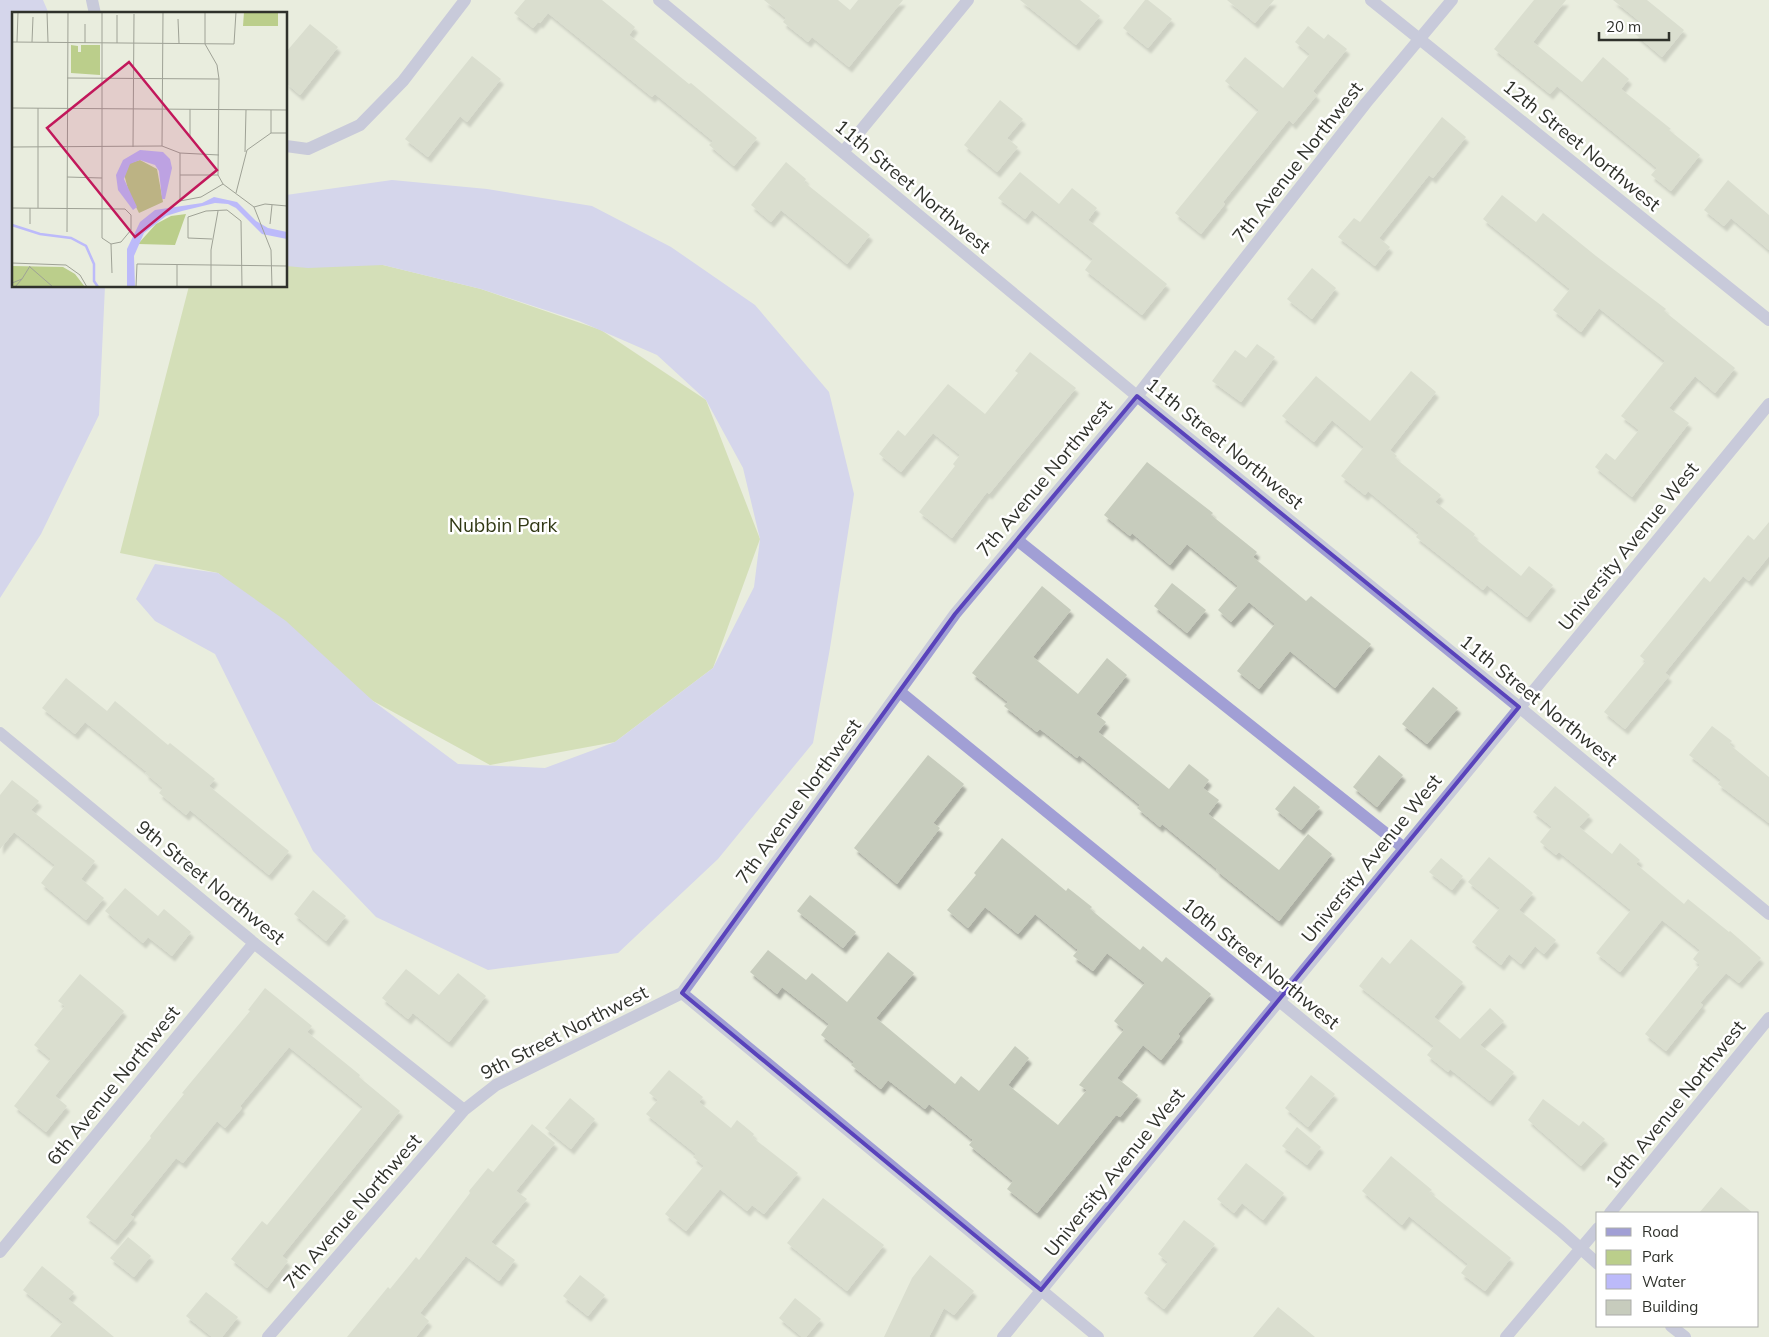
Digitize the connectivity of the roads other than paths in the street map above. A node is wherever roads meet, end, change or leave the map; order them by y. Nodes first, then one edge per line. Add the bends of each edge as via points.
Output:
1 (465, 0) edge
2 (659, 0) edge
3 (968, 0) edge
4 (1371, 0) edge
5 (1452, 0) edge
6 (1420, 39) junction
7 (288, 146) edge
8 (844, 152) junction
9 (1769, 320) edge
10 (1137, 396) junction
11 (1769, 404) edge
12 (1017, 540) junction
13 (900, 692) junction
14 (1519, 707) junction
15 (0, 732) edge
16 (1404, 848) junction
17 (1769, 914) edge
18 (254, 943) junction
19 (682, 993) junction
20 (1278, 1001) junction
21 (1769, 1018) edge
22 (464, 1110) junction
23 (1611, 1212) edge
24 (1596, 1230) edge
25 (1580, 1249) junction
26 (0, 1252) edge
27 (1596, 1262) edge
28 (1041, 1290) junction
29 (1672, 1327) edge
30 (268, 1337) edge
31 (1003, 1337) edge
32 (1098, 1337) edge
33 (1506, 1337) edge
34 (1685, 1337) edge

1 - 7 street via 403,81 360,125 308,150
2 - 8 street, 11th Street Northwest
3 - 8 street
4 - 6 street, 12th Street Northwest
5 - 6 street, 7th Avenue Northwest
6 - 9 street, 12th Street Northwest
6 - 10 street, 7th Avenue Northwest via 1366,103
8 - 10 street, 11th Street Northwest
10 - 12 street, 7th Avenue Northwest
10 - 14 street, 11th Street Northwest
11 - 14 street, University Avenue West
12 - 13 street, 7th Avenue Northwest via 956,614
12 - 16 street
13 - 19 street, 7th Avenue Northwest
13 - 20 street, 10th Street Northwest
14 - 16 street, University Avenue West
14 - 17 street, 11th Street Northwest
15 - 18 street, 9th Street Northwest
16 - 20 street, University Avenue West
18 - 22 street, 9th Street Northwest
18 - 26 street, 6th Avenue Northwest
19 - 22 street, 9th Street Northwest via 496,1085
19 - 28 street
20 - 25 street, 10th Street Northwest
20 - 28 street, University Avenue West
21 - 23 street, 10th Avenue Northwest
22 - 30 street, 7th Avenue Northwest
24 - 25 street
25 - 27 street, 10th Street Northwest
25 - 33 street
28 - 31 street, University Avenue West
28 - 32 street
29 - 34 street

